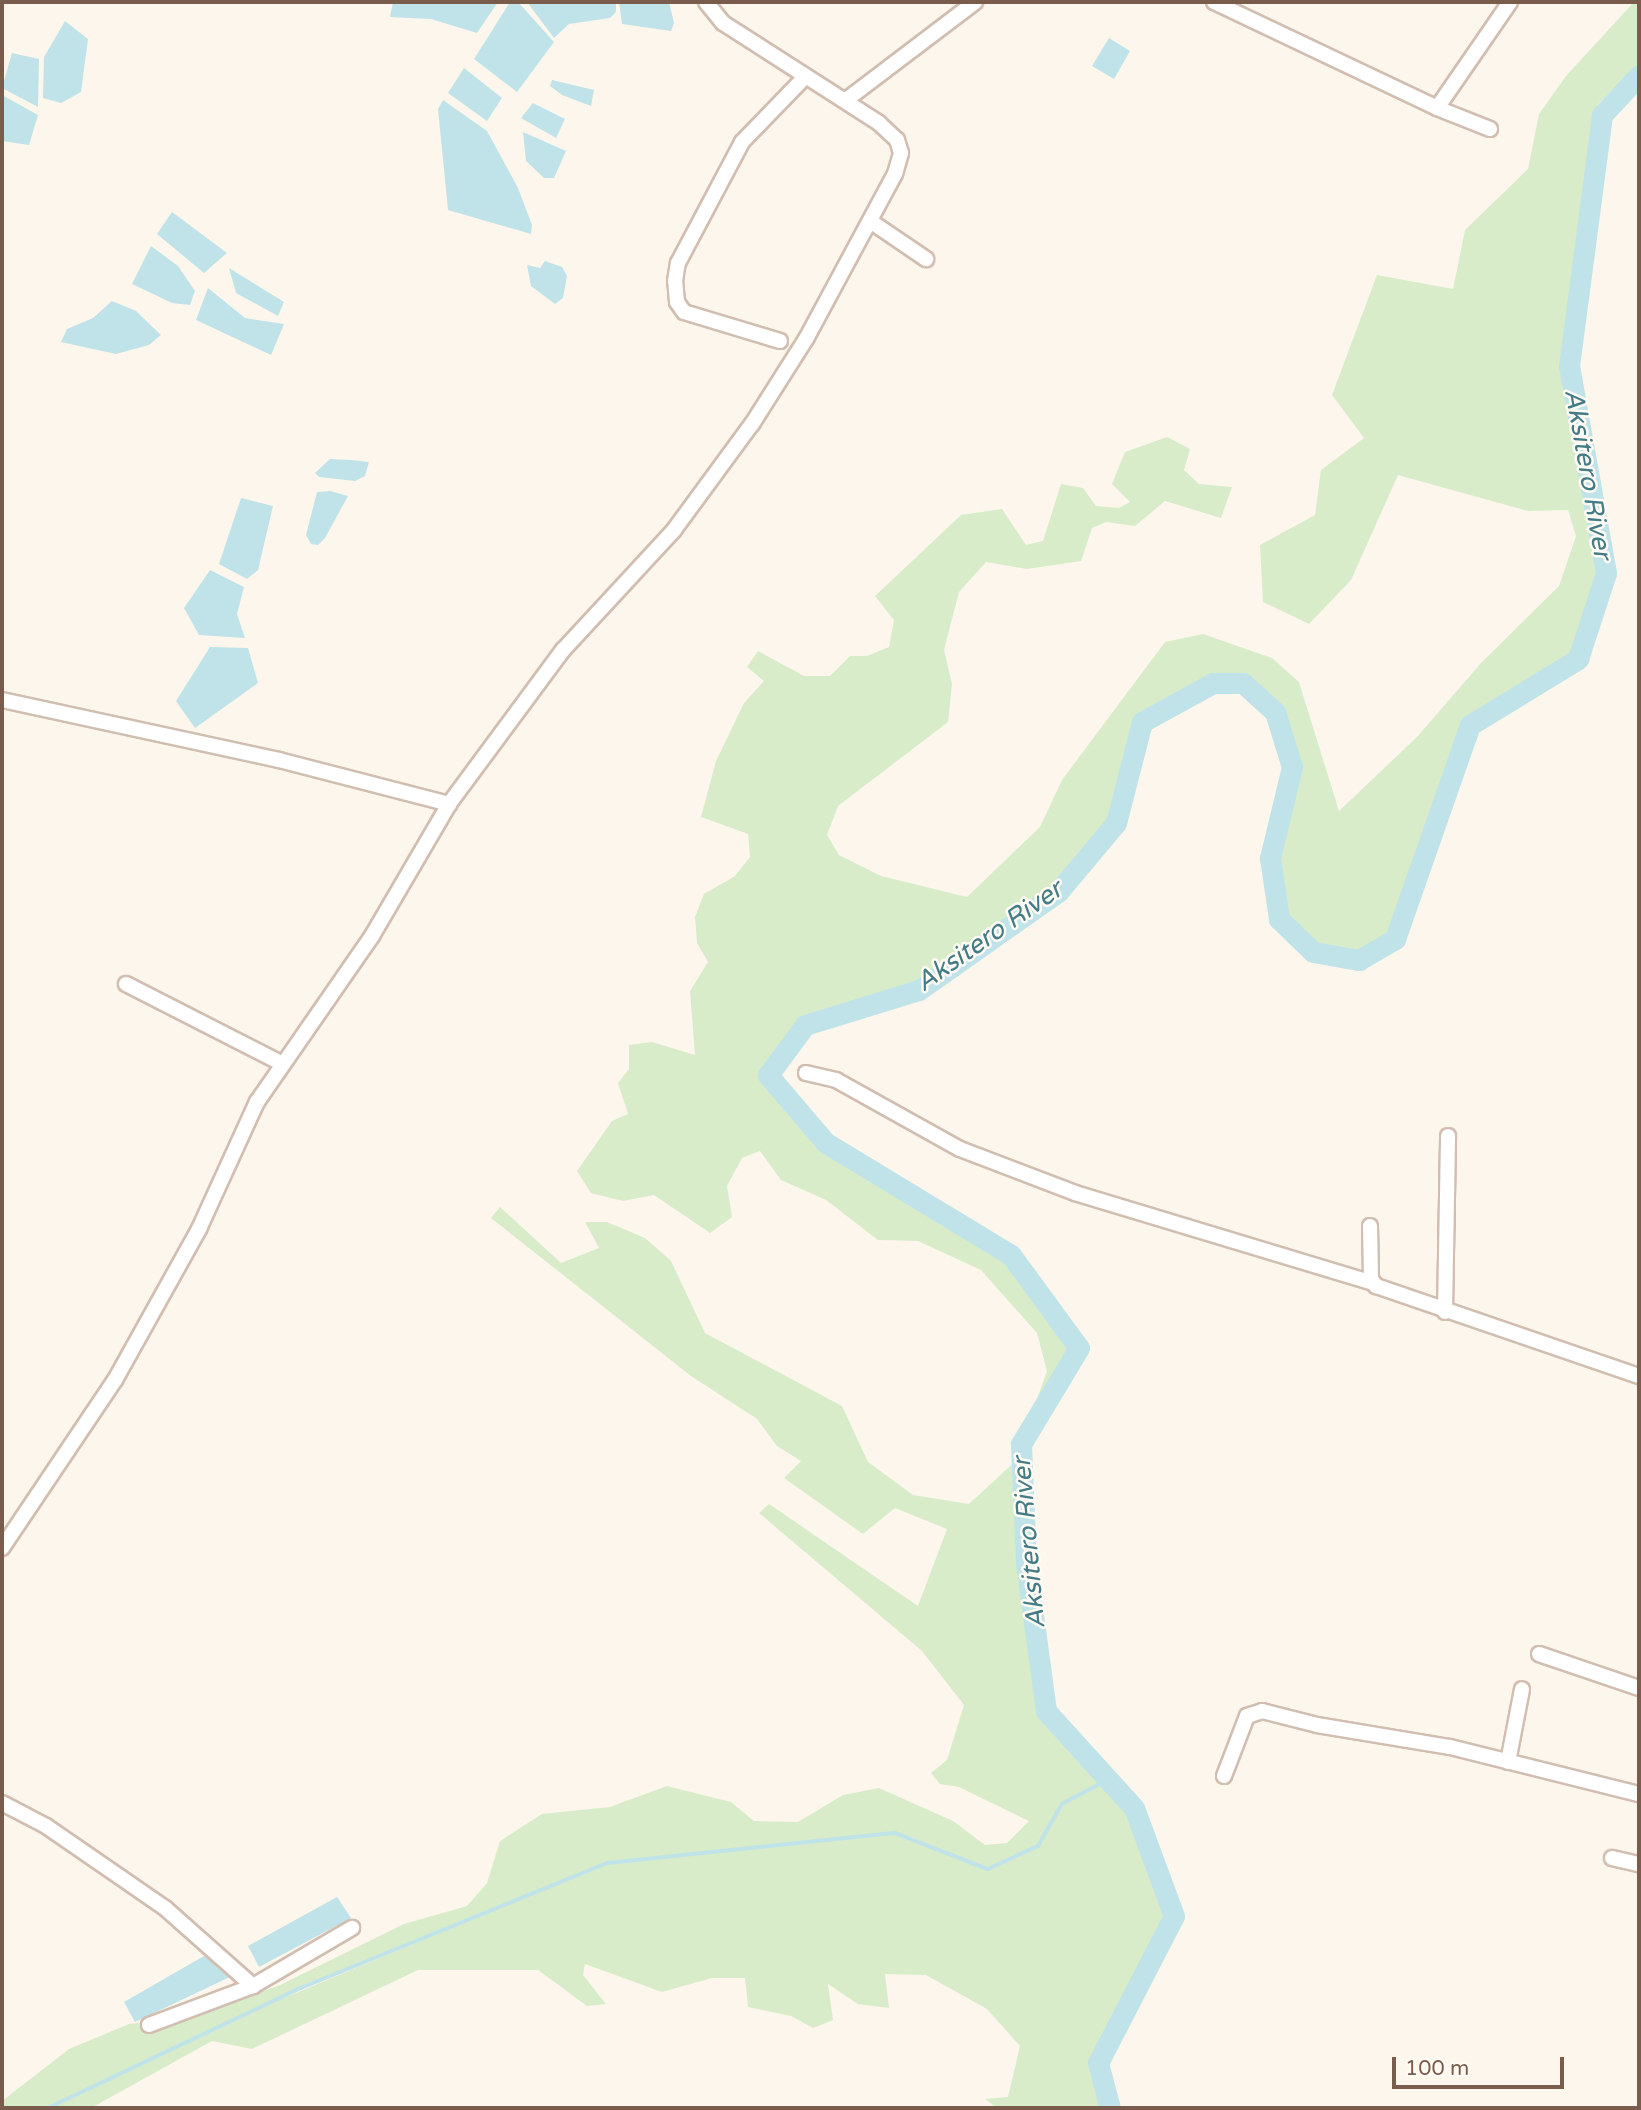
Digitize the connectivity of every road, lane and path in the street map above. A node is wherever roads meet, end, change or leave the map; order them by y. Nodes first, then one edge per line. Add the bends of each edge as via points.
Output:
1 (706, 2) edge
2 (975, 2) edge
3 (1214, 2) edge
4 (1510, 2) edge
5 (805, 77) junction
6 (846, 100) junction
7 (1437, 108) junction
8 (1490, 129) dead end
9 (870, 221) junction
10 (926, 259) dead end
11 (780, 341) dead end
12 (2, 700) edge
13 (449, 804) junction
14 (127, 984) dead end
15 (281, 1063) junction
16 (806, 1073) dead end
17 (1448, 1136) dead end
18 (1370, 1226) dead end
19 (1373, 1283) junction
20 (1445, 1312) junction
21 (1639, 1376) edge
22 (2, 1548) edge
23 (1539, 1654) dead end
24 (1639, 1688) edge
25 (1522, 1689) dead end
26 (1508, 1762) junction
27 (1224, 1776) dead end
28 (1639, 1794) edge
29 (2, 1802) edge
30 (1612, 1858) dead end
31 (1639, 1864) edge
32 (352, 1928) dead end
33 (253, 1986) junction
34 (149, 2025) dead end

1 - 5 street via 723,23
2 - 6 street
3 - 7 street
4 - 7 street
5 - 6 street
5 - 11 street via 742,142 678,263 675,281 677,302 684,312
6 - 9 street via 897,140 901,153
7 - 8 street
9 - 10 street
9 - 13 street via 806,339 744,435 674,530 563,650
12 - 13 street via 279,760
13 - 15 street via 372,936
14 - 15 street
15 - 22 street via 257,1102 200,1229 115,1380
16 - 19 street via 836,1080 960,1149 1075,1193
17 - 20 street
18 - 19 street
19 - 20 street
20 - 21 street
23 - 24 street
25 - 26 street
26 - 27 street via 1262,1711 1247,1716
26 - 28 street
29 - 33 street via 46,1826 165,1908
30 - 31 street
32 - 33 street
33 - 34 street

